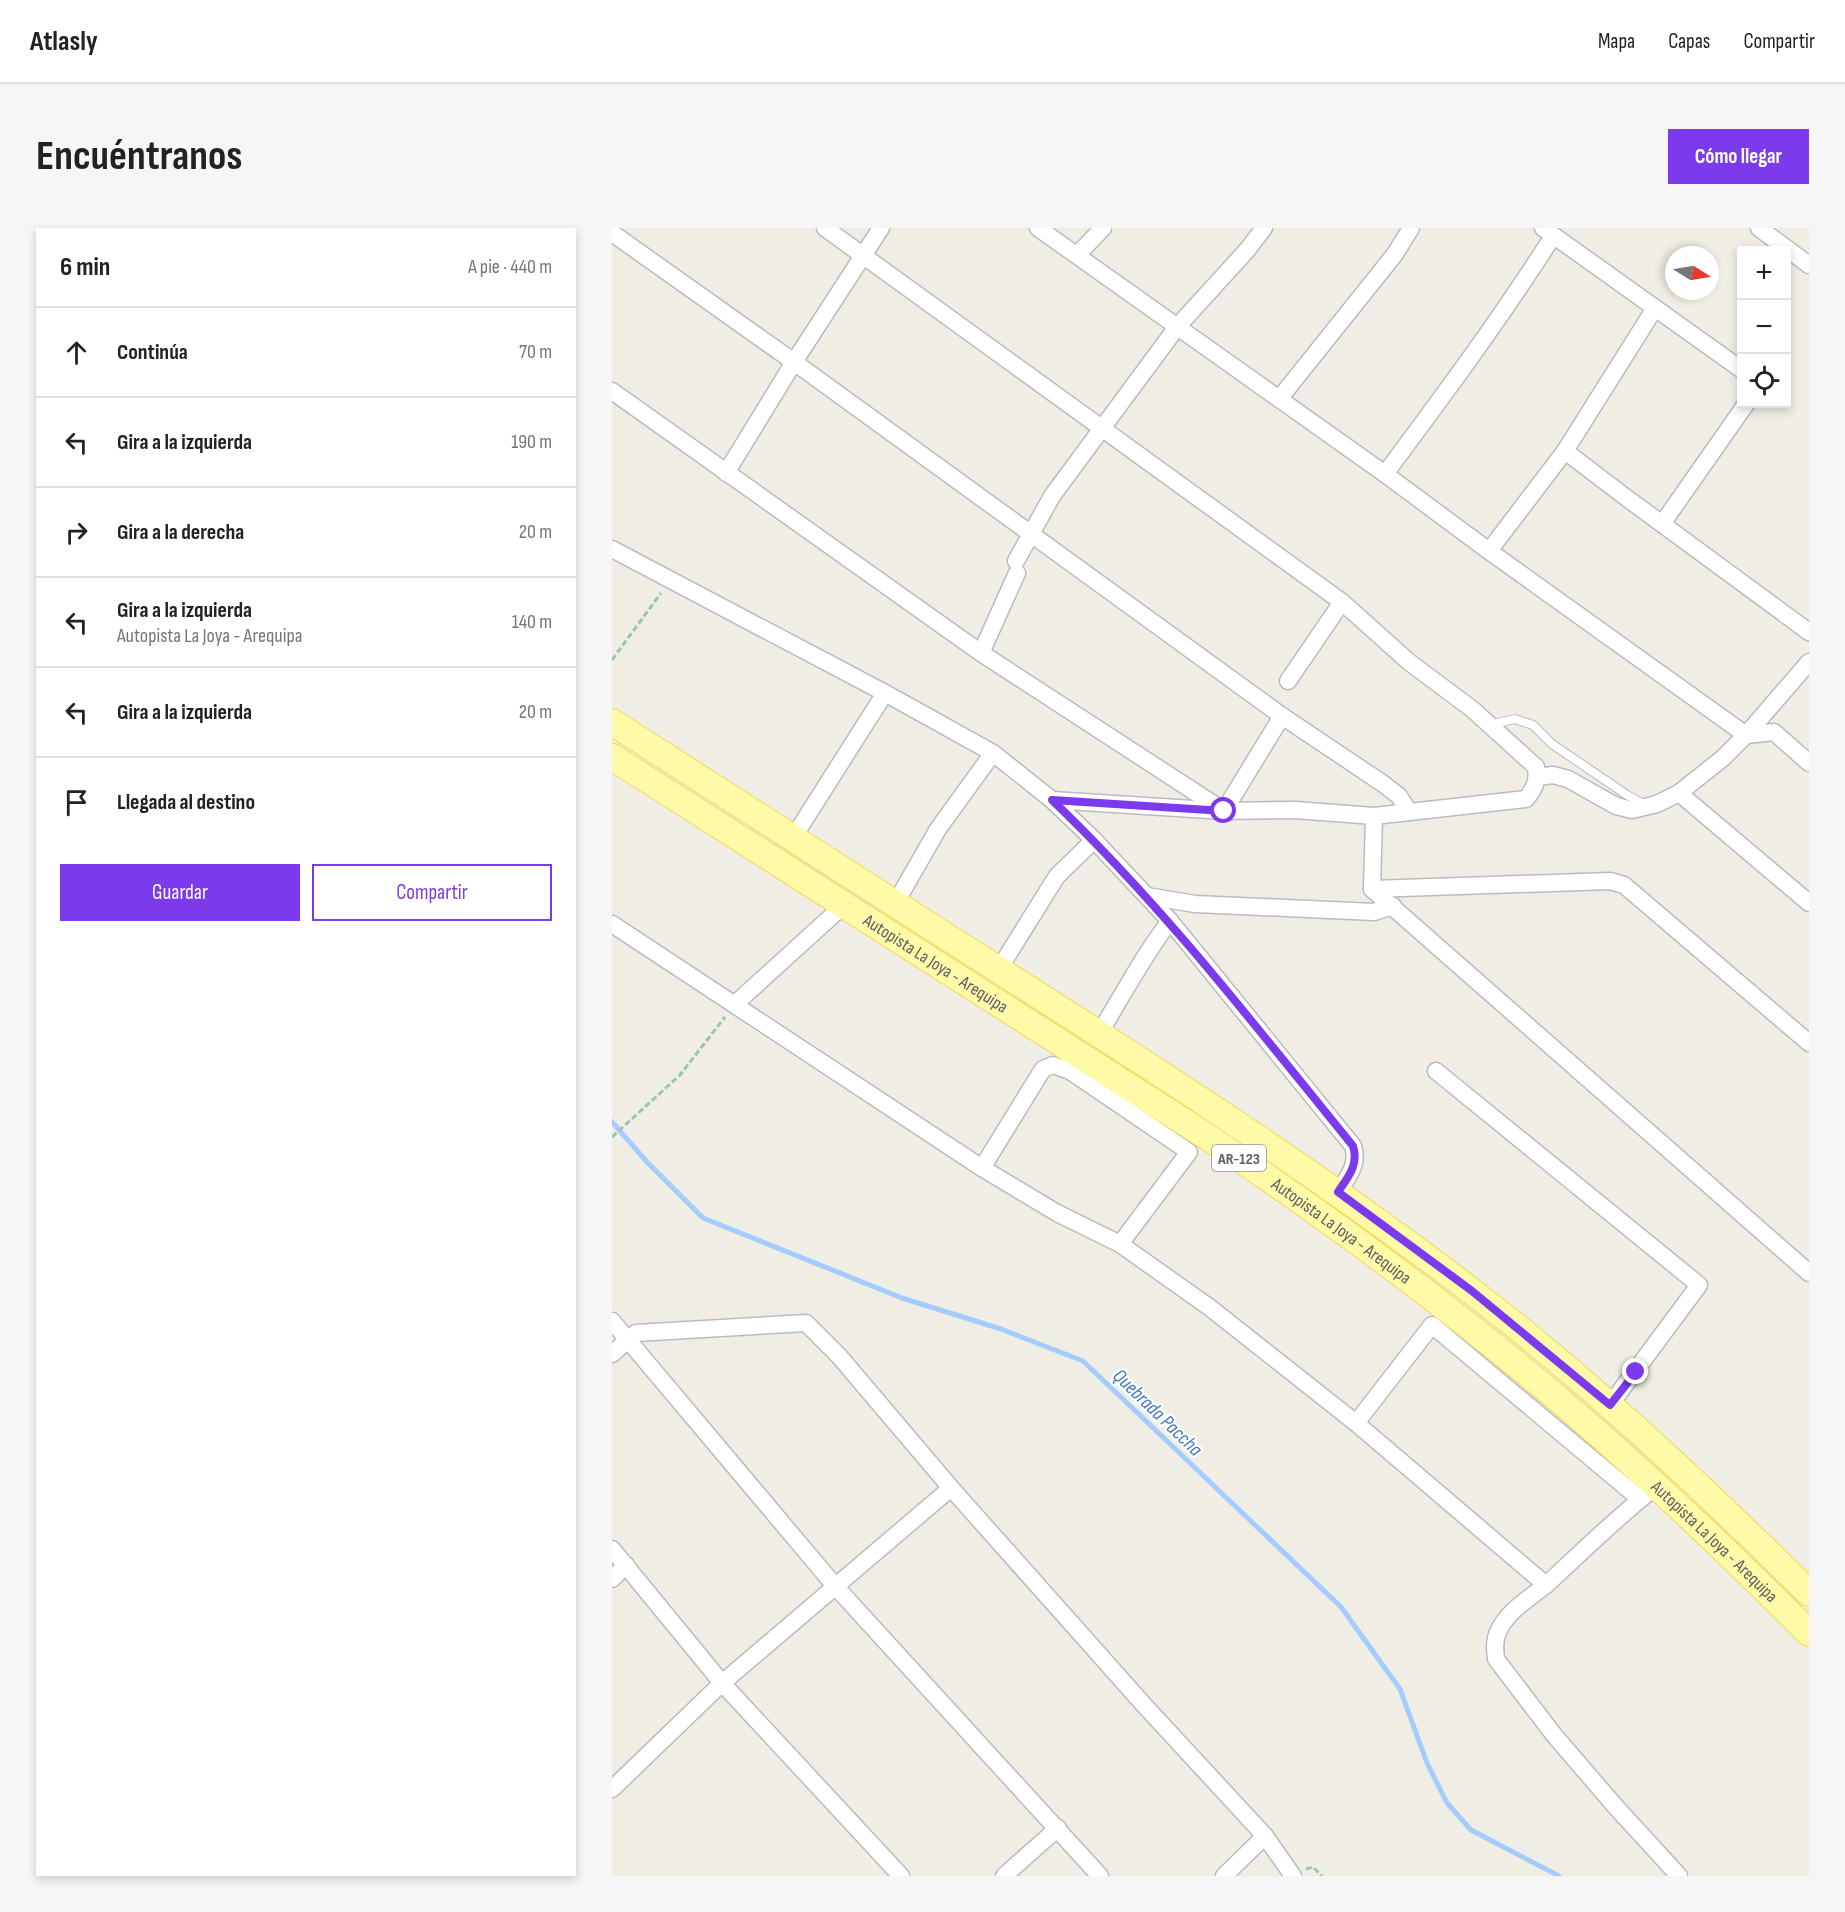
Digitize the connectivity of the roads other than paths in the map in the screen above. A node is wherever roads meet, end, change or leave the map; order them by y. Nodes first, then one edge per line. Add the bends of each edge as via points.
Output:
1 (825, 228) edge
2 (881, 228) edge
3 (1038, 228) edge
4 (1103, 228) edge
5 (1264, 228) edge
6 (1411, 228) edge
7 (1759, 228) edge
8 (1548, 232) edge
9 (612, 233) edge
10 (863, 255) junction
11 (1077, 255) junction
12 (1809, 265) edge
13 (1656, 308) junction
14 (1177, 327) junction
15 (794, 362) junction
16 (1737, 366) edge
17 (612, 391) edge
18 (1279, 399) junction
19 (1743, 408) edge
20 (1102, 428) junction
21 (1565, 451) junction
22 (726, 473) junction
23 (1385, 474) junction
24 (1662, 524) junction
25 (1031, 533) junction
26 (612, 549) edge
27 (1489, 551) junction
28 (1342, 602) junction
29 (1809, 632) edge
30 (981, 653) junction
31 (1809, 662) edge
32 (1288, 681) dead end
33 (885, 693) junction
34 (1282, 716) junction
35 (612, 722) edge
36 (1490, 725) junction
37 (1746, 735) junction
38 (993, 753) junction
39 (612, 757) edge
40 (1809, 763) edge
41 (1538, 777) junction
42 (1679, 793) junction
43 (1052, 800) junction
44 (1646, 805) junction
45 (1224, 811) junction
46 (1409, 812) junction
47 (1374, 816) junction
48 (793, 838) junction
49 (1094, 840) junction
50 (1372, 889) junction
51 (1147, 896) junction
52 (1809, 903) edge
53 (895, 904) junction
54 (844, 905) junction
55 (1393, 906) junction
56 (1170, 921) junction
57 (612, 924) edge
58 (999, 969) junction
59 (735, 1004) junction
60 (1099, 1034) junction
61 (1809, 1043) edge
62 (1076, 1064) junction
63 (1436, 1071) dead end
64 (982, 1168) junction
65 (1338, 1192) junction
66 (1120, 1244) junction
67 (1809, 1273) edge
68 (612, 1321) edge
69 (628, 1339) junction
70 (612, 1354) edge
71 (1610, 1405) junction
72 (1356, 1423) junction
73 (951, 1488) junction
74 (1648, 1492) junction
75 (612, 1549) edge
76 (626, 1565) junction
77 (612, 1579) edge
78 (1546, 1585) junction
79 (835, 1586) junction
80 (1809, 1593) edge
81 (1809, 1634) edge
82 (722, 1683) junction
83 (612, 1789) edge
84 (1058, 1828) junction
85 (1265, 1836) junction
86 (901, 1876) edge
87 (1004, 1876) edge
88 (1100, 1876) edge
89 (1224, 1876) edge
90 (1293, 1876) edge
91 (1679, 1876) edge

1 - 10 street
2 - 10 street
3 - 11 street
4 - 11 street
5 - 14 street
6 - 18 street via 1395,254
7 - 12 street
8 - 13 street
8 - 23 street via 1516,295
9 - 15 street
10 - 15 street
10 - 20 street
11 - 14 street
13 - 16 street
13 - 21 street
14 - 18 street
14 - 20 street
15 - 22 street
15 - 25 street
17 - 22 street
18 - 23 street
19 - 24 street
20 - 25 street via 1052,496
20 - 28 street
21 - 24 street
21 - 27 street
22 - 30 street
23 - 27 street
24 - 29 street
25 - 30 street
25 - 34 street
26 - 33 street
27 - 37 street
28 - 32 street
28 - 36 street via 1409,662
30 - 45 street
31 - 37 street
33 - 38 street
33 - 48 street
34 - 45 street
34 - 46 street via 1399,796
35 - 48 main road, Autopista La Joya - Arequipa / AR-123
36 - 41 street via 1536,767
36 - 44 lane via 1515,719 1533,725 1552,744
37 - 40 street via 1774,732
37 - 42 street
38 - 43 street
38 - 53 street via 938,829
39 - 54 main road, Autopista La Joya - Arequipa / AR-123
41 - 44 street via 1568,779 1616,806 1632,810
41 - 46 street via 1526,799
42 - 44 street
42 - 52 street
43 - 45 street
43 - 49 street
45 - 47 street via 1295,810
46 - 47 street
47 - 50 street
48 - 53 main road, Autopista La Joya - Arequipa / AR-123
49 - 51 street
49 - 58 street via 1057,876
50 - 55 street
50 - 61 street via 1610,881 1624,885
51 - 55 street via 1195,904 1374,912
51 - 56 street
53 - 58 main road, Autopista La Joya - Arequipa / AR-123
54 - 59 street
54 - 62 main road, Autopista La Joya - Arequipa / AR-123
55 - 67 street
56 - 60 street via 1151,945
56 - 65 street via 1353,1146 1355,1164
57 - 59 street
58 - 60 main road, Autopista La Joya - Arequipa / AR-123
59 - 64 street
60 - 65 main road, Autopista La Joya - Arequipa / AR-123
62 - 64 street via 1043,1069
62 - 66 street via 1189,1152
62 - 74 main road, Autopista La Joya - Arequipa / AR-123 via 1270,1179 1447,1308 1576,1414
63 - 71 street via 1699,1285
64 - 66 street via 1057,1213
65 - 71 main road, Autopista La Joya - Arequipa / AR-123 via 1472,1291
66 - 72 street via 1209,1307
68 - 69 street
69 - 70 street
69 - 73 street via 636,1333 806,1323 839,1356
69 - 79 street
71 - 80 main road, Autopista La Joya - Arequipa / AR-123 via 1712,1497
72 - 74 street via 1432,1325
72 - 78 street
73 - 79 street
73 - 85 street
74 - 78 street
74 - 81 main road, Autopista La Joya - Arequipa / AR-123 via 1728,1552
75 - 76 street
76 - 77 street
76 - 82 street
78 - 91 street via 1507,1617 1497,1632 1496,1659 1554,1735
79 - 82 street
79 - 84 street
82 - 83 street
82 - 86 street
84 - 87 street
84 - 88 street
85 - 89 street
85 - 90 street

